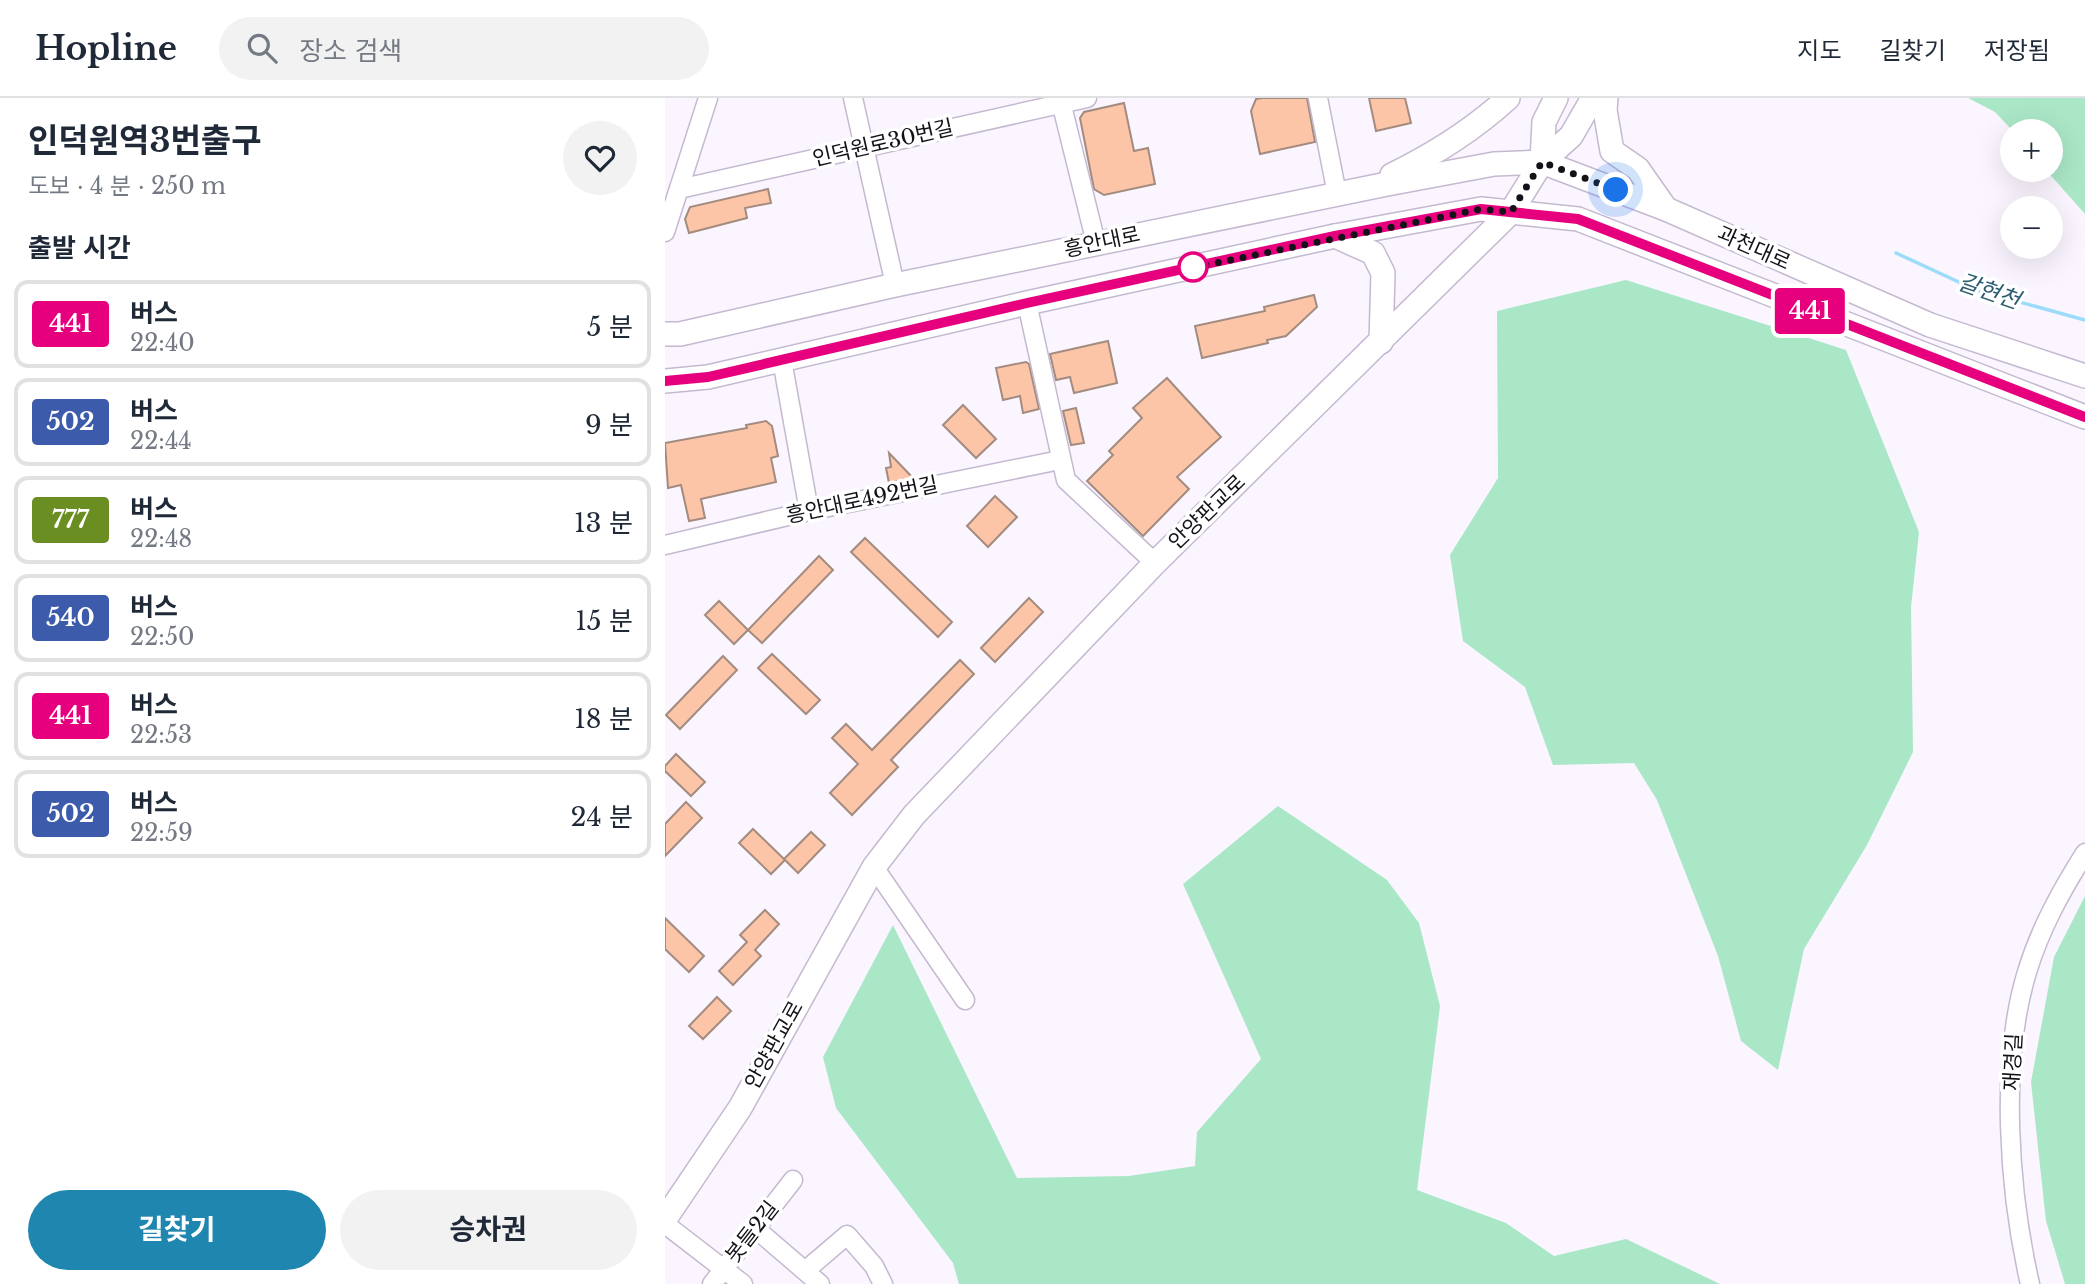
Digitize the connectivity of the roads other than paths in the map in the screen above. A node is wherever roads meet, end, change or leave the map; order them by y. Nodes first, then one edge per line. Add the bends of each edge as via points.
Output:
1 (708, 98) edge
2 (853, 98) edge
3 (1087, 98) edge
4 (1318, 98) edge
5 (1556, 98) edge
6 (1593, 98) edge
7 (1607, 98) edge
8 (1500, 100) edge
9 (1061, 101) edge
10 (864, 148) junction
11 (1542, 162) junction
12 (1366, 188) junction
13 (679, 189) junction
14 (1337, 194) junction
15 (1666, 209) junction
16 (1511, 212) junction
17 (665, 232) edge
18 (1335, 236) junction
19 (1095, 243) junction
20 (895, 285) junction
21 (1027, 303) junction
22 (665, 334) edge
23 (1381, 342) junction
24 (782, 360) junction
25 (2085, 376) edge
26 (665, 381) edge
27 (2085, 417) edge
28 (1061, 460) junction
29 (809, 510) junction
30 (665, 545) edge
31 (1155, 563) junction
32 (2085, 853) edge
33 (874, 867) junction
34 (965, 1000) dead end
35 (793, 1180) dead end
36 (665, 1219) edge
37 (665, 1224) edge
38 (755, 1228) junction
39 (723, 1269) junction
40 (806, 1270) junction
41 (712, 1284) edge
42 (743, 1284) edge
43 (820, 1284) edge
44 (883, 1284) edge
45 (2030, 1284) edge

1 - 13 street
2 - 10 street
3 - 9 street, 인덕원로30번길
4 - 14 street
5 - 11 main road via 1544,122
6 - 11 main road via 1571,136
7 - 15 main road via 1612,151 1637,169
8 - 12 main road via 1444,149
9 - 10 street, 인덕원로30번길
9 - 19 street
10 - 13 street, 인덕원로30번길
10 - 20 street
11 - 12 main road, 흥안대로 via 1494,164
11 - 15 main road, 과천대로
11 - 16 main road, 안양판교로
12 - 14 main road, 흥안대로
13 - 17 street
14 - 19 main road, 흥안대로
15 - 25 main road, 과천대로 via 1930,326
16 - 18 main road, 흥안대로 via 1481,209
16 - 23 main road, 안양판교로
16 - 27 main road, 과천대로 via 1578,219
18 - 21 main road, 흥안대로
18 - 23 main road via 1373,253 1383,273
19 - 20 main road, 흥안대로
20 - 22 main road, 흥안대로
21 - 24 main road, 흥안대로
21 - 28 street
23 - 31 main road, 안양판교로
24 - 26 main road, 흥안대로 via 708,377
24 - 29 street
28 - 29 street, 흥안대로492번길
28 - 31 street via 1066,480
29 - 30 street, 흥안대로492번길
31 - 33 main road, 안양판교로 via 1100,625 969,755
32 - 45 street, 재경길 via 2055,901 2027,972 2015,1023 2010,1092 2016,1207
33 - 34 street
33 - 36 main road, 안양판교로 via 740,1108
35 - 38 street, 봇들2길
37 - 39 street
38 - 39 street, 봇들2길
38 - 40 street
39 - 41 street, 봇들2길
39 - 42 street
40 - 43 street
40 - 44 street via 847,1235

